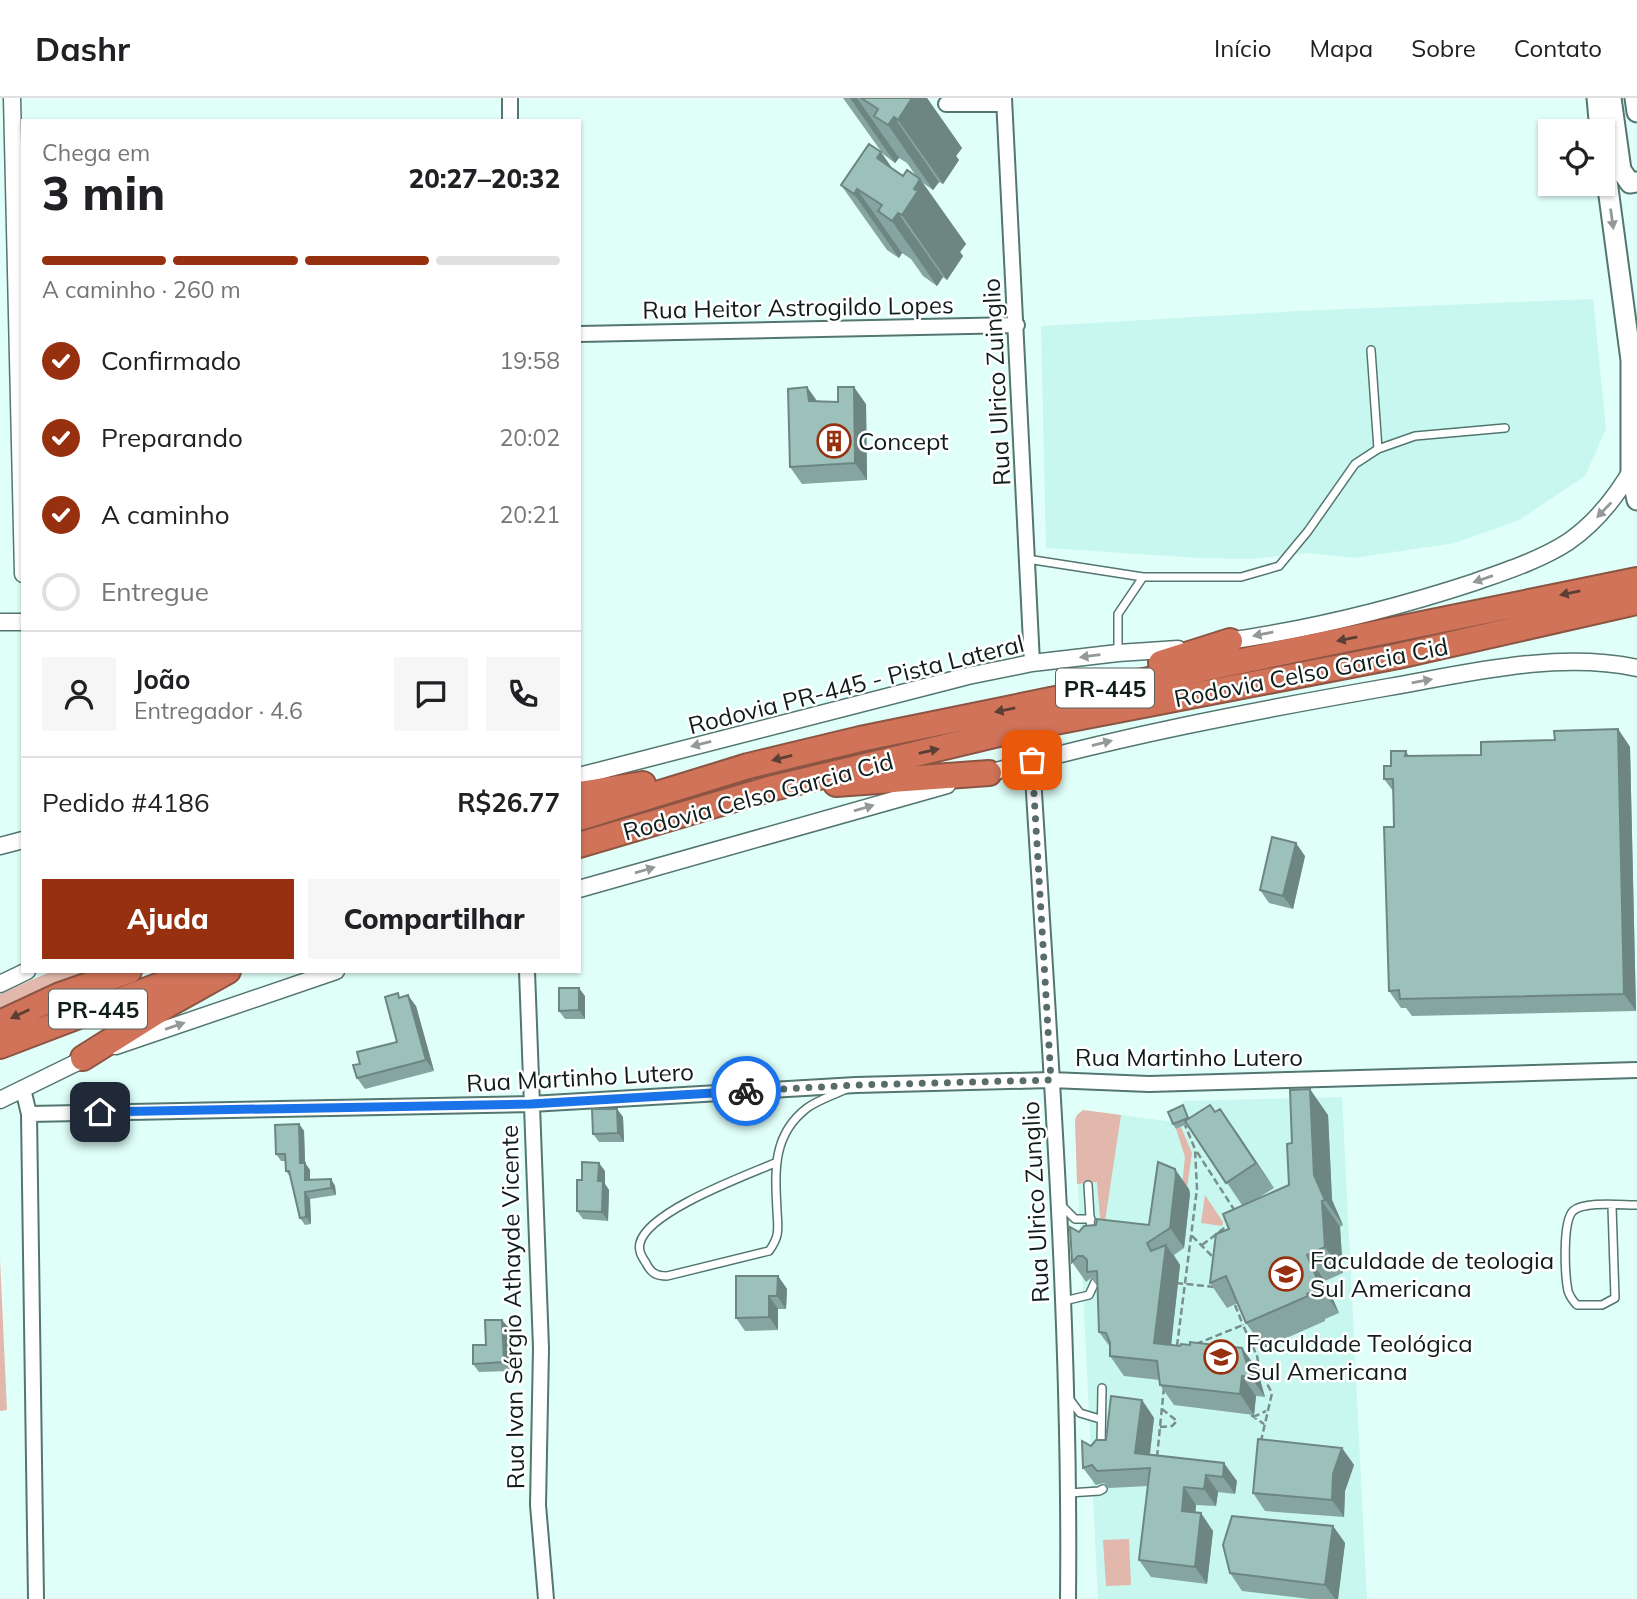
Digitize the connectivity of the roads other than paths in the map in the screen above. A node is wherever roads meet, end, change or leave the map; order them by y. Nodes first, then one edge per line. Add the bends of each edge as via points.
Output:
1 (510, 98) edge
2 (1597, 98) edge
3 (1611, 98) edge
4 (1635, 98) edge
5 (1004, 101) edge
6 (946, 104) dead end
7 (8, 106) edge
8 (1637, 112) edge
9 (510, 119) edge
10 (1599, 119) edge
11 (1637, 182) edge
12 (1609, 196) edge
13 (1017, 325) junction
14 (581, 334) edge
15 (21, 344) edge
16 (1371, 350) dead end
17 (1505, 428) dead end
18 (1378, 449) junction
19 (1634, 466) edge
20 (1637, 500) edge
21 (1027, 559) junction
22 (1143, 577) junction
23 (1637, 580) edge
24 (1637, 602) edge
25 (0, 622) edge
26 (21, 622) edge
27 (1230, 641) junction
28 (1118, 653) junction
29 (1032, 663) junction
30 (1637, 668) edge
31 (1035, 703) junction
32 (1032, 760) junction
33 (748, 766) junction
34 (989, 773) junction
35 (581, 775) edge
36 (769, 789) junction
37 (581, 794) edge
38 (581, 817) edge
39 (21, 841) edge
40 (581, 844) edge
41 (0, 846) edge
42 (581, 888) edge
43 (23, 973) edge
44 (123, 973) edge
45 (192, 973) edge
46 (224, 973) edge
47 (330, 973) edge
48 (527, 973) edge
49 (0, 984) edge
50 (0, 1024) edge
51 (0, 1046) edge
52 (83, 1058) junction
53 (1637, 1070) edge
54 (1051, 1080) junction
55 (856, 1085) junction
56 (23, 1089) junction
57 (0, 1100) edge
58 (531, 1104) junction
59 (29, 1114) junction
60 (775, 1163) junction
61 (1088, 1185) dead end
62 (1058, 1199) junction
63 (1637, 1205) edge
64 (1612, 1206) junction
65 (1091, 1219) junction
66 (1092, 1246) edge
67 (1095, 1282) edge
68 (1063, 1301) junction
69 (1102, 1388) dead end
70 (1066, 1395) junction
71 (1100, 1419) junction
72 (1102, 1458) edge
73 (1103, 1489) edge
74 (1069, 1493) junction
75 (36, 1599) edge
76 (546, 1599) edge
77 (1068, 1599) edge

1 - 9 street
2 - 10 main road
3 - 11 main road via 1621,170 1630,183
4 - 8 main road
5 - 6 street
5 - 13 street, Rua Ulrico Zuinglio
7 - 15 street
12 -> 19 main road via 1631,360
13 - 14 street, Rua Heitor Astrogildo Lopes
13 - 21 street, Rua Ulrico Zuinglio
16 - 18 lane
17 - 18 lane via 1415,436
18 - 22 lane via 1355,464 1279,566 1241,577
19 - 20 main road
19 -> 27 street, Rodovia PR-445 - Pista Lateral via 1614,500 1568,542 1505,571 1382,611
21 - 22 lane
21 - 29 street, Rua Ulrico Zuinglio
22 - 28 lane via 1118,614
23 -> 31 highway, Rodovia Celso Garcia Cid / PR-445
36 -> 24 highway, Rodovia Celso Garcia Cid / PR-445 via 1024,728 1398,656
25 - 26 street
27 - 28 street, Rodovia PR-445 - Pista Lateral
27 - 31 highway
28 -> 29 street, Rodovia PR-445 - Pista Lateral
29 -> 35 street, Rodovia PR-445 - Pista Lateral
32 -> 30 street via 1168,729 1502,667 1584,662
31 -> 33 highway, Rodovia Celso Garcia Cid / PR-445
32 - 34 street
32 - 54 street, Rua Ulrico Zunglio
33 - 37 highway
33 - 38 highway, Rodovia Celso Garcia Cid / PR-445
34 - 36 highway
42 -> 34 street, Rodovia Celso Garcia Cid
36 - 40 highway, Rodovia Celso Garcia Cid / PR-445
39 - 41 street
43 - 49 street, PR-445
44 -> 50 highway, PR-445 via 60,995
45 - 51 highway, PR-445
46 - 52 highway
52 -> 47 street, PR-445
48 - 58 street, Rua Ivan Sérgio Athayde Vicente
52 - 56 street, PR-445
53 - 54 street, Rua Martinho Lutero via 1149,1084
54 - 55 street, Rua Martinho Lutero
54 - 62 street, Rua Ulrico Zunglio
55 - 58 street, Rua Martinho Lutero
55 - 60 lane via 808,1107 795,1119 784,1134
56 - 57 street, PR-445
56 - 59 street
58 - 59 street, Rua Martinho Lutero
58 - 76 street, Rua Ivan Sérgio Athayde Vicente via 541,1348 538,1505
59 - 75 street
60 - 60 lane via 693,1198 647,1232 640,1241 640,1252 650,1271 667,1276 769,1251 778,1239
61 - 65 lane
62 - 65 lane via 1075,1219
62 - 68 street, Rua Ulrico Zunglio
63 - 64 lane
64 - 64 lane via 1584,1205 1573,1211 1567,1222 1568,1290 1577,1305 1602,1305 1615,1298
65 - 66 lane
67 - 68 lane via 1089,1295
68 - 70 street, Rua Ulrico Zunglio
69 - 71 lane
70 - 71 lane via 1080,1413
70 - 74 street, Rua Ulrico Zunglio
71 - 72 lane
73 - 74 lane
74 - 77 street, Rua Ulrico Zunglio

